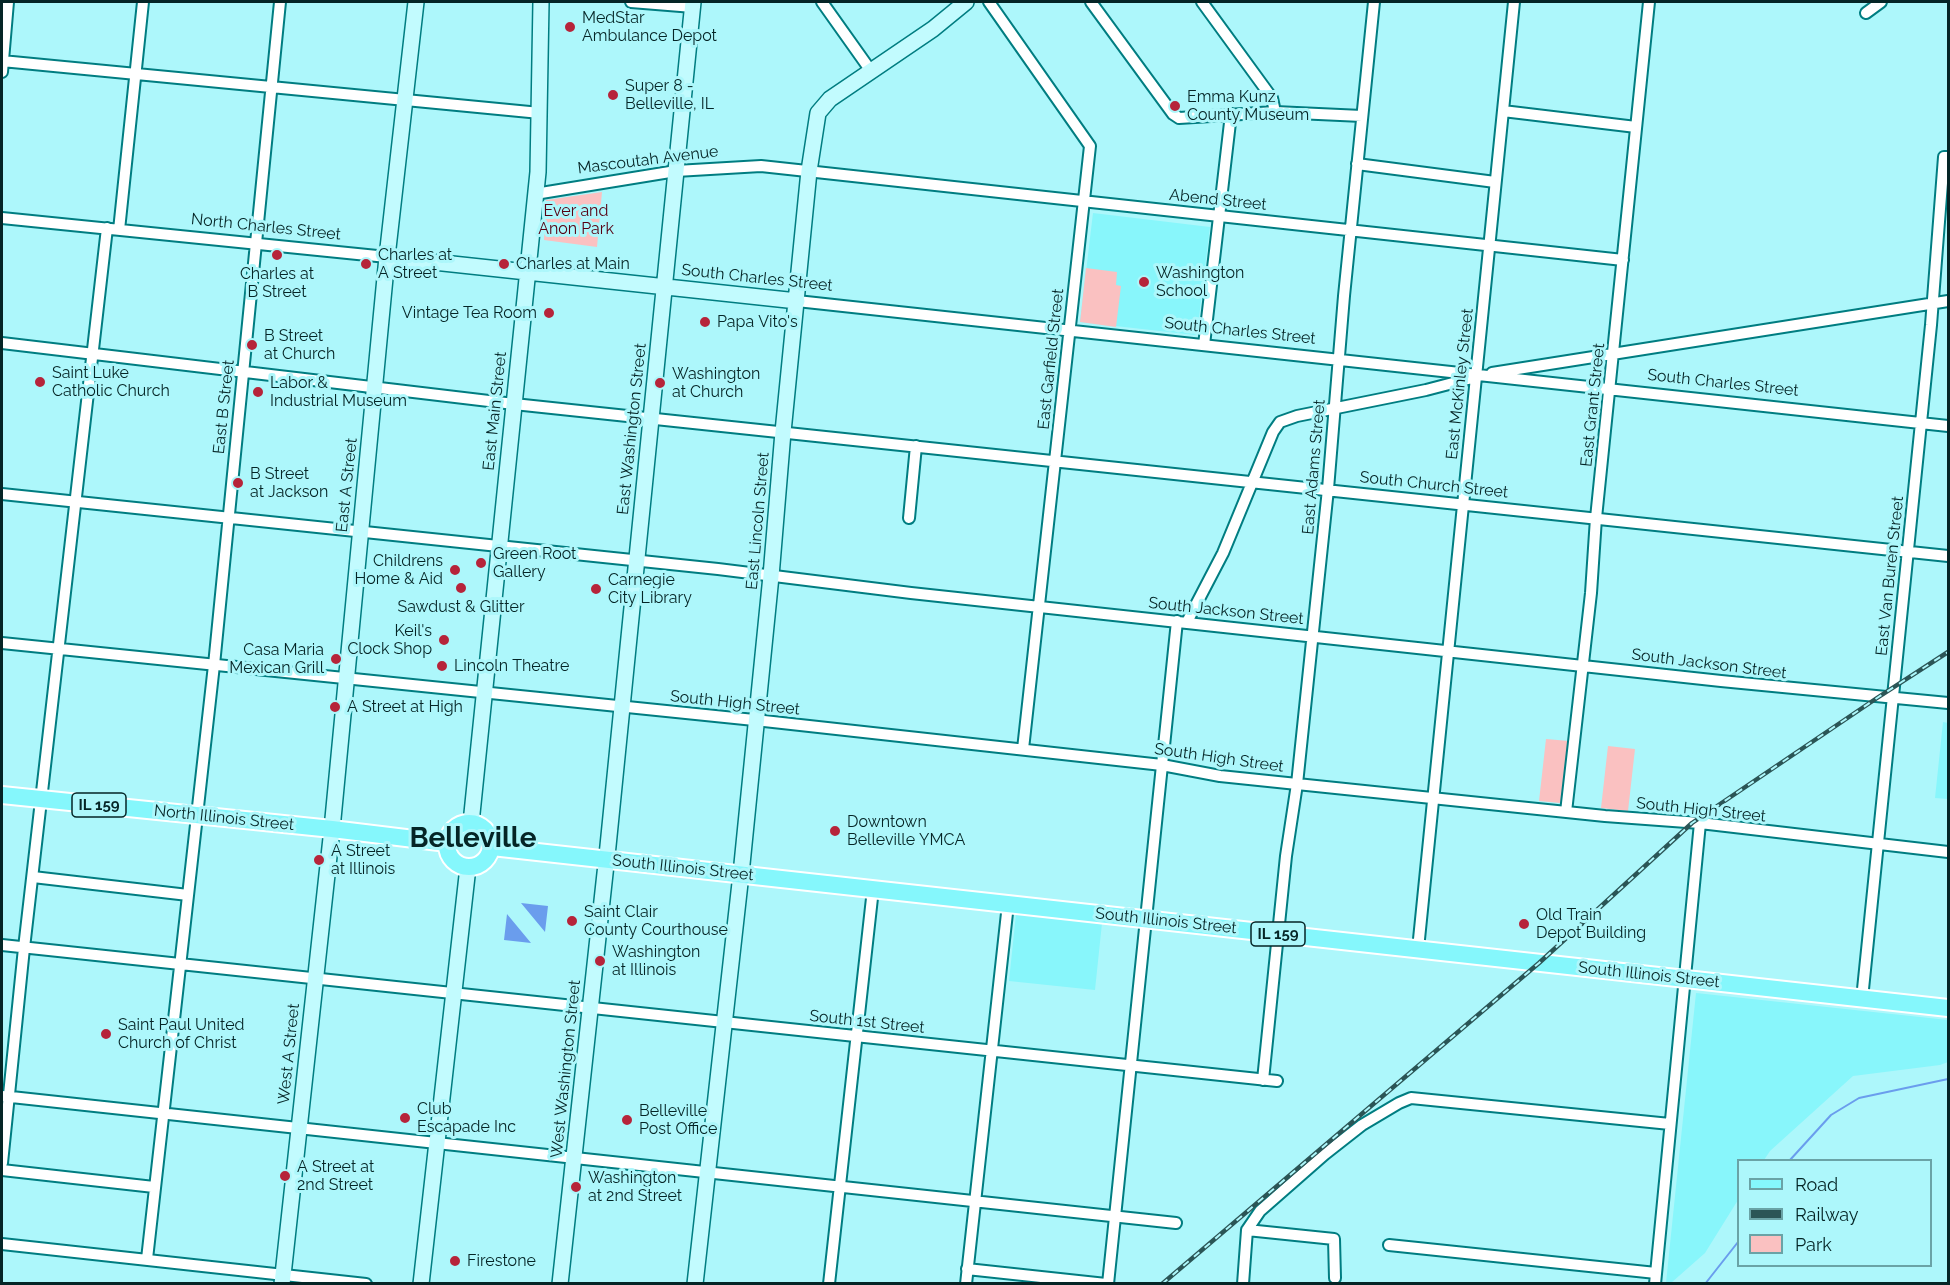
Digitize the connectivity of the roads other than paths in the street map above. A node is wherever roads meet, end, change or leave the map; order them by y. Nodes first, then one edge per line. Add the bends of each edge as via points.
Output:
1 (8, 2) edge
2 (143, 2) edge
3 (280, 2) edge
4 (416, 2) edge
5 (541, 2) edge
6 (631, 2) edge
7 (822, 2) edge
8 (966, 2) edge
9 (989, 2) edge
10 (1091, 2) edge
11 (1202, 2) edge
12 (1374, 2) edge
13 (1514, 2) edge
14 (1649, 2) edge
15 (1881, 2) edge
16 (693, 4) edge
17 (1866, 13) dead end
18 (2, 65) edge
19 (871, 71) junction
20 (135, 74) junction
21 (271, 87) junction
22 (405, 101) junction
23 (1503, 111) junction
24 (540, 112) junction
25 (1275, 112) junction
26 (1231, 114) junction
27 (1362, 116) junction
28 (1636, 127) junction
29 (1946, 157) edge
30 (1358, 164) junction
31 (676, 171) junction
32 (809, 171) junction
33 (1495, 182) junction
34 (536, 194) junction
35 (1083, 200) junction
36 (1219, 216) junction
37 (2, 218) edge
38 (107, 228) junction
39 (1350, 229) junction
40 (119, 230) junction
41 (255, 243) junction
42 (1489, 245) junction
43 (387, 257) junction
44 (1623, 260) junction
45 (527, 272) junction
46 (664, 286) junction
47 (796, 301) junction
48 (1948, 301) edge
49 (1931, 304) junction
50 (1069, 331) junction
51 (2, 343) edge
52 (1204, 345) junction
53 (93, 354) junction
54 (1613, 354) junction
55 (1339, 360) junction
56 (242, 372) junction
57 (1476, 375) junction
58 (374, 387) junction
59 (1609, 389) junction
60 (514, 404) junction
61 (1334, 408) junction
62 (651, 418) junction
63 (1921, 423) junction
64 (1948, 426) edge
65 (783, 432) junction
66 (916, 446) junction
67 (1055, 461) junction
68 (1253, 481) junction
69 (1328, 489) junction
70 (2, 494) edge
71 (75, 502) junction
72 (1463, 504) junction
73 (228, 518) junction
74 (909, 518) dead end
75 (1596, 518) junction
76 (360, 532) junction
77 (500, 547) junction
78 (1908, 550) junction
79 (1948, 556) edge
80 (637, 561) junction
81 (771, 576) junction
82 (1039, 605) junction
83 (1182, 622) junction
84 (1312, 635) junction
85 (2, 643) edge
86 (59, 649) junction
87 (1449, 651) junction
88 (214, 665) junction
89 (1583, 665) junction
90 (346, 680) junction
91 (484, 694) junction
92 (1893, 699) junction
93 (1948, 704) edge
94 (622, 706) junction
95 (756, 720) junction
96 (1023, 749) junction
97 (1162, 765) junction
98 (1297, 784) junction
99 (2, 795) edge
100 (1433, 798) junction
101 (42, 800) junction
102 (1566, 812) junction
103 (197, 815) junction
104 (471, 823) junction
105 (1700, 823) junction
106 (332, 829) junction
107 (447, 843) junction
108 (1878, 844) junction
109 (492, 846) junction
110 (1948, 852) edge
111 (607, 859) junction
112 (468, 867) junction
113 (741, 874) junction
114 (33, 877) junction
115 (873, 889) junction
116 (188, 895) junction
117 (1008, 904) junction
118 (1146, 919) junction
119 (1278, 934) junction
120 (2, 945) edge
121 (24, 948) junction
122 (1418, 949) junction
123 (181, 964) junction
124 (315, 979) junction
125 (1685, 979) junction
126 (453, 995) junction
127 (1862, 999) junction
128 (590, 1008) junction
129 (1948, 1008) edge
130 (724, 1022) junction
131 (856, 1036) junction
132 (992, 1051) junction
133 (1131, 1066) junction
134 (1263, 1080) junction
135 (1277, 1081) dead end
136 (5, 1096) edge
137 (163, 1112) junction
138 (1670, 1124) junction
139 (299, 1128) junction
140 (436, 1142) junction
141 (574, 1157) junction
142 (2, 1163) edge
143 (2, 1170) edge
144 (708, 1172) junction
145 (840, 1185) junction
146 (154, 1187) junction
147 (975, 1201) junction
148 (1115, 1215) junction
149 (1176, 1223) dead end
150 (1247, 1230) junction
151 (2, 1244) edge
152 (1389, 1245) dead end
153 (147, 1259) junction
154 (967, 1269) junction
155 (1335, 1278) dead end
156 (1656, 1278) edge
157 (282, 1279) edge
158 (366, 1284) edge
159 (421, 1284) edge
160 (560, 1284) edge
161 (695, 1284) edge
162 (829, 1284) edge
163 (966, 1284) edge
164 (1107, 1284) edge
165 (1243, 1284) edge

1 - 18 street
2 - 20 street
3 - 21 street, East B Street
4 - 22 street, East A Street
5 - 24 street, East Main Street
6 - 16 street
7 - 19 street
8 - 19 street
9 - 35 street, East Garfield Street via 1090,146
10 - 26 street via 1173,114 1179,118
11 - 25 street via 1272,98
12 - 27 street, East Adams Street
13 - 23 street, East McKinley Street
14 - 28 street, East Grant Street
15 - 17 street
16 - 31 street, East Washington Street
18 - 20 street
19 - 32 street via 830,99 818,113
20 - 21 street
20 - 40 street
21 - 22 street
21 - 41 street, East B Street
22 - 24 street
22 - 43 street, East A Street
23 - 28 street
23 - 33 street, East McKinley Street
24 - 34 street, East Main Street
25 - 26 street
25 - 27 street
26 - 36 street
27 - 30 street, East Adams Street
28 - 44 street, East Grant Street
29 - 49 street, East Van Buren Street
30 - 33 street
30 - 39 street, East Adams Street
31 - 32 street, Mascoutah Avenue via 761,166
31 - 34 street, Mascoutah Avenue
31 - 46 street, East Washington Street
32 - 35 street, Abend Street
32 - 47 street, East Lincoln Street
33 - 42 street, East McKinley Street
34 - 45 street, East Main Street
35 - 36 street, Abend Street
35 - 50 street, East Garfield Street
36 - 39 street, Abend Street
36 - 52 street
37 - 38 street, North Charles Street
38 - 40 street, North Charles Street
38 - 53 street
39 - 42 street, Abend Street
39 - 55 street, East Adams Street
40 - 41 street, North Charles Street
41 - 43 street, North Charles Street
41 - 56 street, East B Street
42 - 44 street, Abend Street
42 - 57 street, East McKinley Street
43 - 45 street, North Charles Street
43 - 58 street, East A Street
44 - 54 street, East Grant Street
45 - 46 street, South Charles Street
45 - 60 street, East Main Street
46 - 47 street, South Charles Street
46 - 62 street, East Washington Street
47 - 50 street, South Charles Street
47 - 65 street, East Lincoln Street
48 - 49 street
49 - 54 street
49 - 63 street, East Van Buren Street
50 - 52 street, South Charles Street
50 - 67 street, East Garfield Street
51 - 53 street, South Church Street
52 - 55 street, South Charles Street
53 - 56 street, South Church Street
53 - 71 street
54 - 57 street
54 - 59 street, East Grant Street
55 - 57 street, South Charles Street
55 - 61 street, East Adams Street
56 - 58 street, South Church Street
56 - 73 street, East B Street
57 - 59 street, South Charles Street
57 - 61 street via 1426,390
57 - 72 street, East McKinley Street
58 - 60 street, South Church Street
58 - 76 street, East A Street
59 - 63 street, South Charles Street
59 - 75 street, East Grant Street
60 - 62 street, South Church Street
60 - 77 street, East Main Street
61 - 68 street via 1280,422
61 - 69 street, East Adams Street
62 - 65 street, South Church Street
62 - 80 street, East Washington Street
63 - 64 street, South Charles Street
63 - 78 street, East Van Buren Street
65 - 66 street, South Church Street
65 - 81 street, East Lincoln Street
66 - 67 street, South Church Street
66 - 74 street
67 - 68 street, South Church Street
67 - 82 street, East Garfield Street
68 - 69 street, South Church Street
68 - 83 street via 1223,553
69 - 72 street, South Church Street
69 - 84 street, East Adams Street
70 - 71 street, South Jackson Street
71 - 73 street, South Jackson Street
71 - 86 street
72 - 75 street, South Church Street
72 - 87 street, East McKinley Street
73 - 76 street, South Jackson Street
73 - 88 street, East B Street
75 - 78 street, South Church Street
75 - 89 street, East Grant Street
76 - 77 street, South Jackson Street
76 - 90 street, East A Street
77 - 80 street, South Jackson Street
77 - 91 street, East Main Street
78 - 79 street, South Church Street
78 - 92 street, East Van Buren Street
80 - 81 street, South Jackson Street
80 - 94 street, East Washington Street
81 - 82 street, South Jackson Street
81 - 95 street, East Lincoln Street
82 - 83 street, South Jackson Street
82 - 96 street, East Garfield Street
83 - 84 street, South Jackson Street
83 - 97 street
84 - 87 street, South Jackson Street
84 - 98 street, East Adams Street
85 - 86 street, South High Street
86 - 88 street, South High Street
86 - 101 street
87 - 89 street, South Jackson Street
87 - 100 street, East McKinley Street
88 - 90 street, South High Street
88 - 103 street, East B Street
89 - 92 street, South Jackson Street
89 - 102 street, East Grant Street
90 - 91 street, South High Street
90 - 106 street, East A Street
91 - 94 street, South High Street
91 - 104 street, East Main Street
92 - 93 street, South Jackson Street
92 - 108 street, East Van Buren Street
94 - 95 street, South High Street
94 - 111 street, East Washington Street
95 - 96 street, South High Street
95 - 113 street, East Lincoln Street
96 - 97 street, South High Street
97 - 98 street, South High Street
97 - 118 street
98 - 100 street, South High Street
98 - 119 street, East Adams Street
99 - 101 main road, North Illinois Street / IL 159
100 - 102 street, South High Street
100 - 122 street, East McKinley Street
101 - 103 main road, North Illinois Street / IL 159
101 - 114 street
102 - 105 street, South High Street
103 - 106 main road, North Illinois Street / IL 159
103 - 116 street, East B Street
104 - 107 main road via 454,829
104 - 109 main road via 482,826
105 - 108 street, South High Street
105 - 125 street
106 - 107 main road, North Illinois Street / IL 159
106 - 124 street, West A Street
107 - 112 main road via 452,859
108 - 110 street, South High Street
108 - 127 street, East Van Buren Street
109 - 111 main road, South Illinois Street / IL 159
109 - 112 main road via 486,860
111 - 113 main road, South Illinois Street / IL 159
111 - 128 street, West Washington Street
112 - 126 street
113 - 115 main road, South Illinois Street / IL 159
113 - 130 street, East Lincoln Street
114 - 116 street
114 - 121 street
115 - 117 main road, South Illinois Street / IL 159
115 - 131 street
116 - 123 street, East B Street
117 - 118 main road, South Illinois Street / IL 159
117 - 132 street
118 - 119 main road, South Illinois Street / IL 159
118 - 133 street
119 - 122 main road, South Illinois Street / IL 159
119 - 134 street, East Adams Street
120 - 121 street, South 1st Street
121 - 123 street, South 1st Street
121 - 136 street
122 - 125 main road, South Illinois Street / IL 159
123 - 124 street, South 1st Street
123 - 137 street, East B Street
124 - 126 street, South 1st Street
124 - 139 street, West A Street
125 - 127 main road, South Illinois Street / IL 159
125 - 138 street
126 - 128 street, South 1st Street
126 - 140 street
127 - 129 main road, South Illinois Street / IL 159
128 - 130 street, South 1st Street
128 - 141 street, West Washington Street
130 - 131 street, South 1st Street
130 - 144 street, East Lincoln Street
131 - 132 street, South 1st Street
131 - 145 street
132 - 133 street, South 1st Street
132 - 147 street
133 - 134 street, South 1st Street
133 - 148 street
134 - 135 street, South 1st Street
136 - 137 street
136 - 142 street
137 - 139 street
137 - 146 street, East B Street
138 - 150 street via 1412,1098 1362,1125 1325,1154 1260,1211
138 - 156 street
139 - 140 street
139 - 157 street, West A Street
140 - 141 street
140 - 159 street
141 - 144 street
141 - 160 street, West Washington Street
143 - 146 street
144 - 145 street
144 - 161 street, East Lincoln Street
145 - 147 street
145 - 162 street
146 - 153 street, East B Street
147 - 148 street
147 - 154 street
148 - 149 street
148 - 164 street
150 - 155 street via 1334,1239
150 - 165 street
151 - 153 street
152 - 156 street
153 - 157 street
154 - 163 street
154 - 164 street
157 - 158 street

